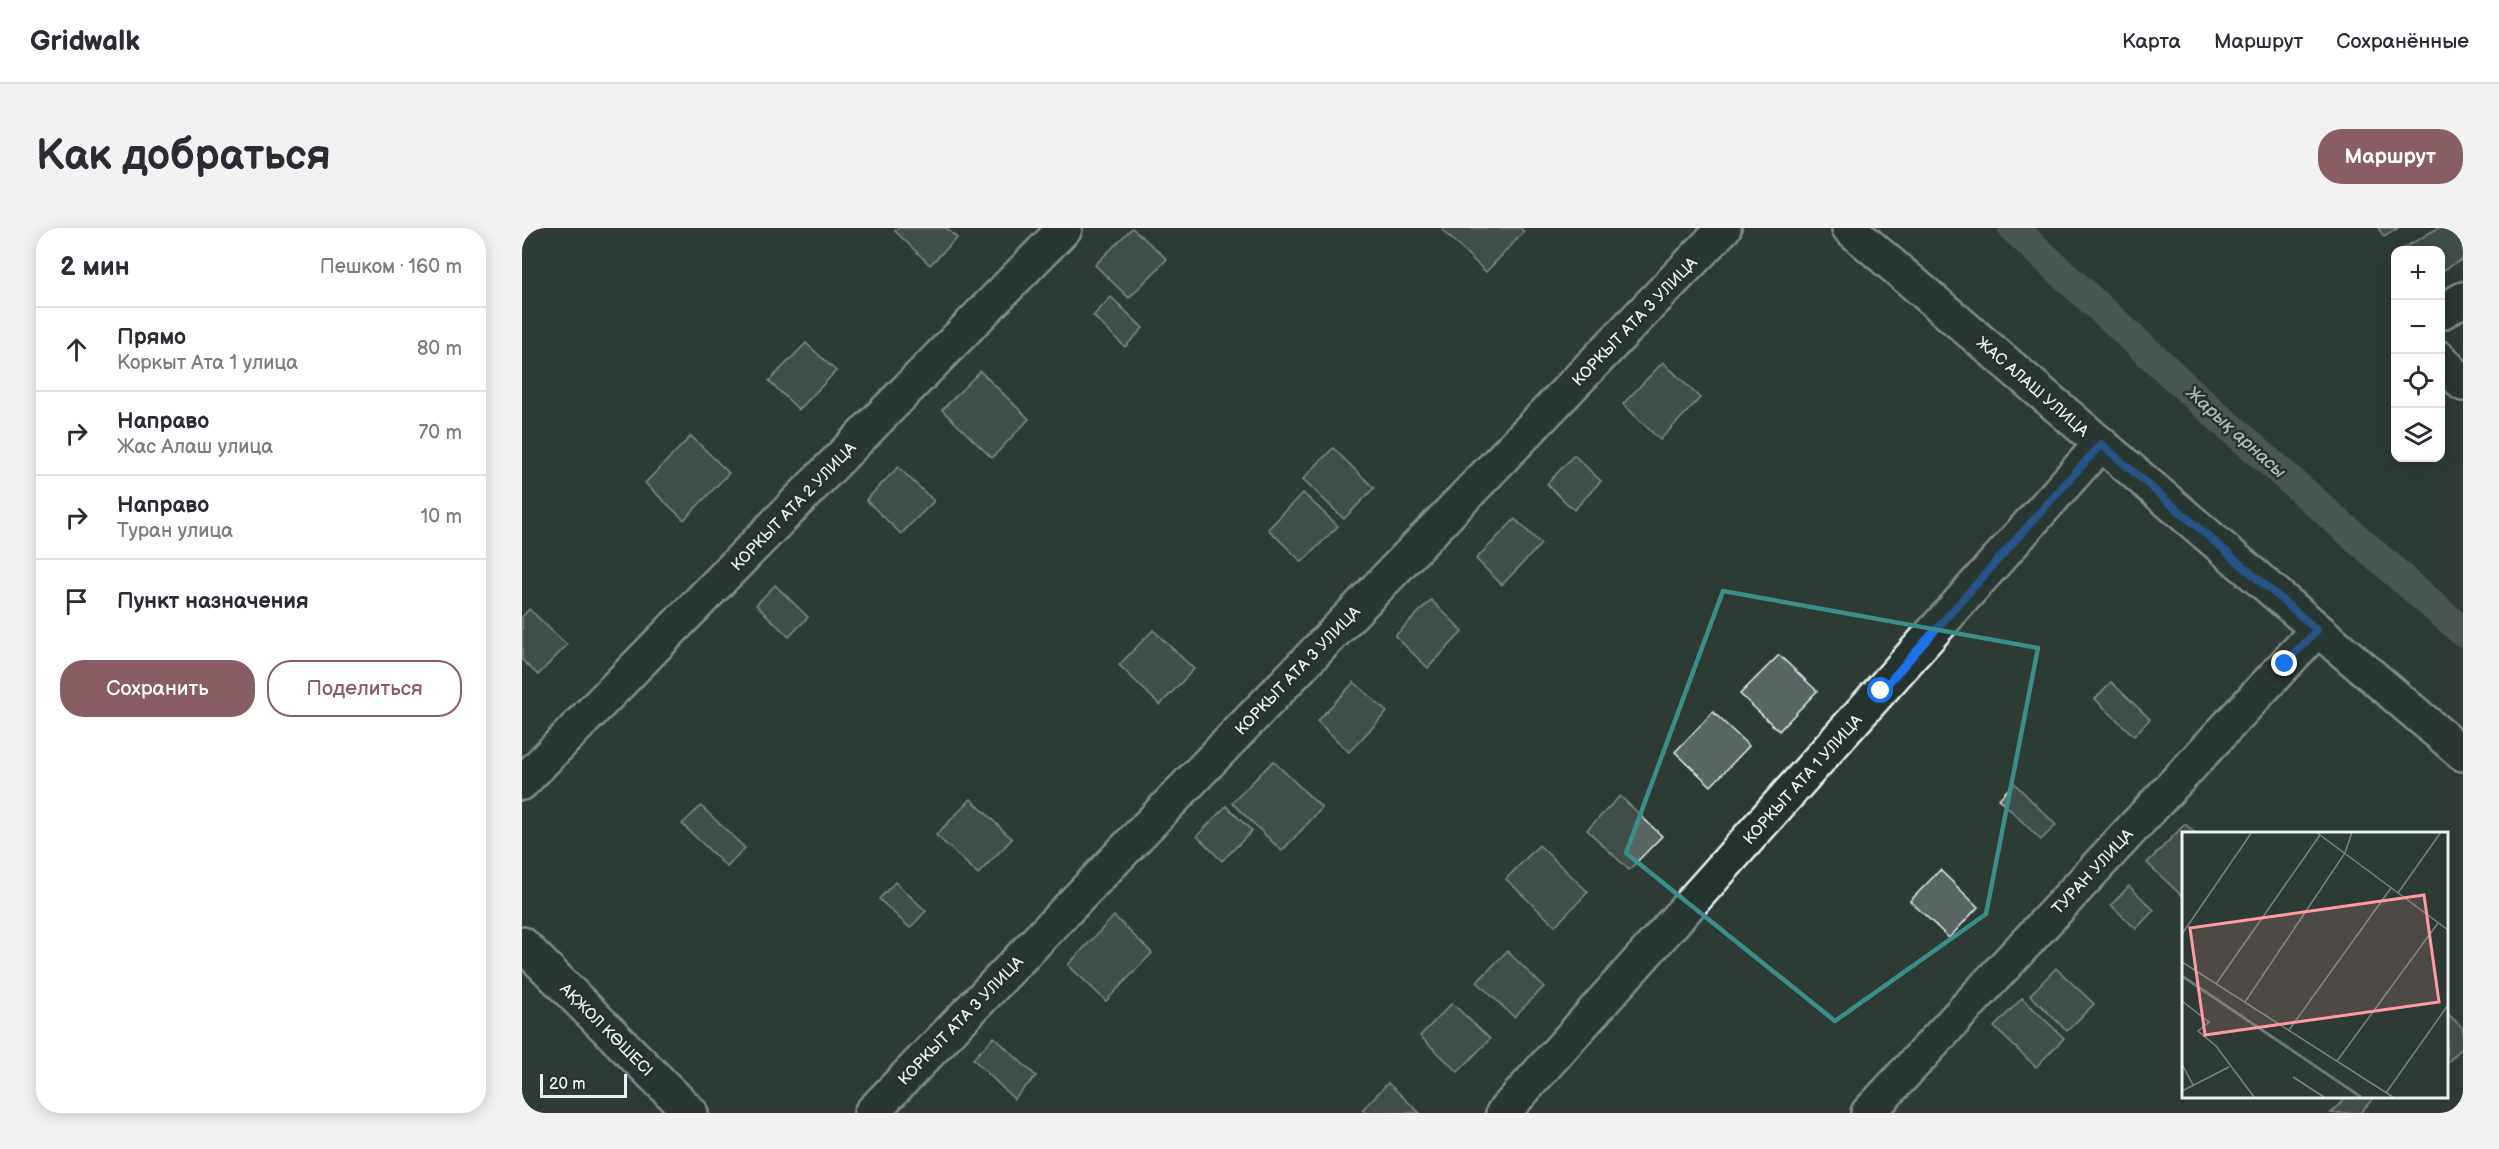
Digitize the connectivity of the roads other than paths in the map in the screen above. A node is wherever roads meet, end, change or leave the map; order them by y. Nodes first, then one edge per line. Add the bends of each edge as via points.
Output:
1 (1065, 228) edge
2 (1724, 228) edge
3 (1849, 228) edge
4 (2463, 299) edge
5 (2445, 311) edge
6 (2445, 364) edge
7 (2463, 384) edge
8 (2101, 444) junction
9 (2317, 630) junction
10 (2463, 754) edge
11 (522, 783) edge
12 (522, 945) edge
13 (691, 1113) edge
14 (871, 1113) edge
15 (1503, 1113) edge
16 (1868, 1113) edge

1 - 11 street, КОРКЫТ АТА 2 УЛИЦА
2 - 14 street, КОРКЫТ АТА 3 УЛИЦА
3 - 8 street, ЖАС АЛАШ УЛИЦА
4 - 5 street
6 - 7 street
8 - 9 street, ЖАС АЛАШ УЛИЦА
8 - 15 street, КОРКЫТ АТА 1 УЛИЦА
9 - 10 street, ЖАС АЛАШ УЛИЦА
9 - 16 street, ТУРАН УЛИЦА
12 - 13 street, АҚЖОЛ КӨШЕСІ

